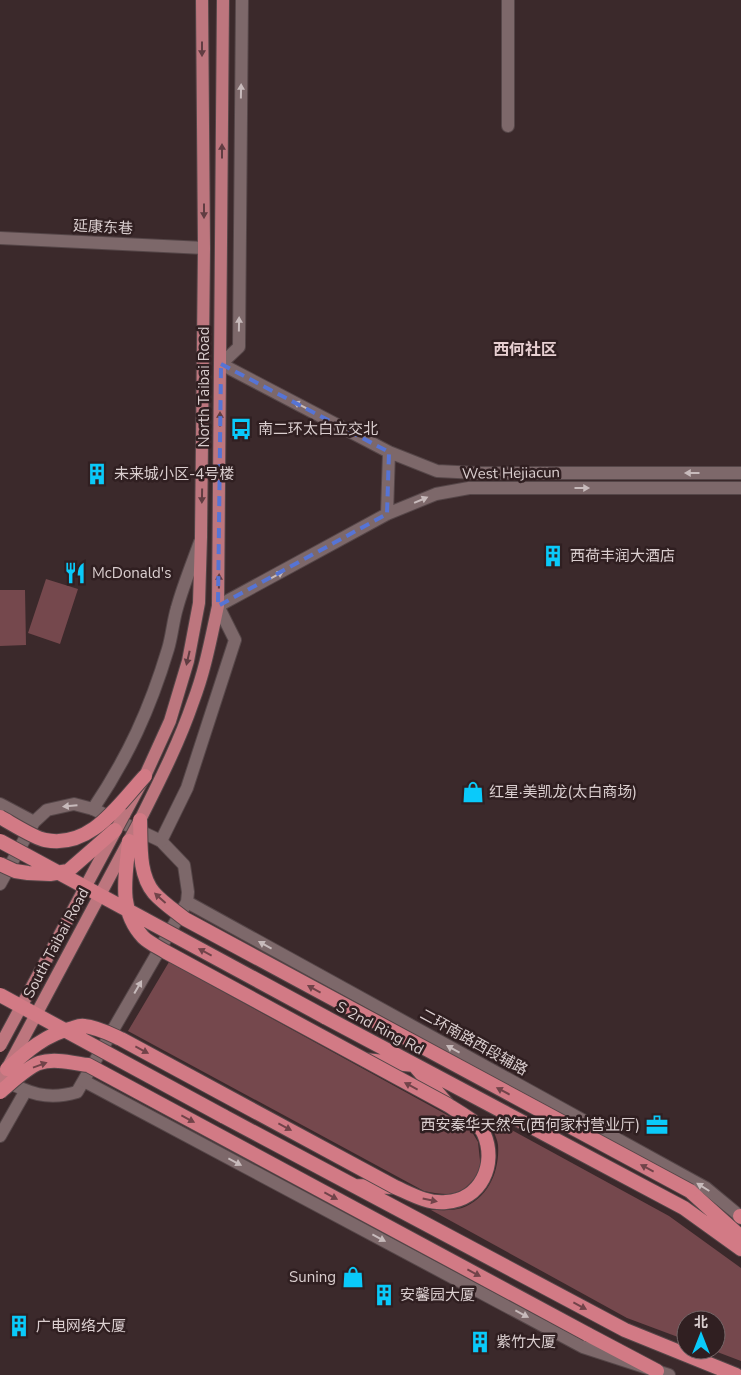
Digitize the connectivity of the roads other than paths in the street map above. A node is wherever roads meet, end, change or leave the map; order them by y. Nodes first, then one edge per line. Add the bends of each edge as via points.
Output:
1 (202, 0) edge
2 (223, 0) edge
3 (242, 0) edge
4 (508, 0) edge
5 (508, 126) dead end
6 (0, 238) edge
7 (204, 248) junction
8 (220, 364) junction
9 (389, 452) junction
10 (741, 473) edge
11 (741, 488) edge
12 (387, 514) junction
13 (201, 537) junction
14 (218, 606) junction
15 (145, 776) junction
16 (0, 804) edge
17 (93, 808) junction
18 (124, 815) joint
19 (0, 817) edge
20 (140, 820) junction
21 (34, 822) junction
22 (115, 830) junction
23 (0, 840) edge
24 (130, 840) junction
25 (161, 841) junction
26 (0, 864) edge
27 (0, 884) edge
28 (187, 902) junction
29 (0, 994) edge
30 (0, 1046) edge
31 (362, 1060) junction
32 (414, 1065) junction
33 (4, 1073) edge
34 (84, 1081) junction
35 (0, 1082) edge
36 (0, 1092) edge
37 (25, 1092) junction
38 (448, 1105) junction
39 (0, 1136) edge
40 (336, 1155) junction
41 (352, 1186) junction
42 (395, 1187) junction
43 (741, 1216) edge
44 (741, 1237) edge
45 (741, 1249) edge
46 (663, 1373) edge
47 (736, 1375) edge

1 -> 7 main road, North Taibai Road
8 -> 2 main road, North Taibai Road
8 -> 3 street via 239,347
4 - 5 street
6 - 7 street, 延康东巷
7 -> 13 main road, North Taibai Road
9 -> 8 street, West Hejiacun
14 -> 8 main road, North Taibai Road
10 -> 9 street, West Hejiacun via 437,471
9 - 12 street
12 -> 11 street, West Hejiacun via 436,494 469,488
14 -> 12 street, West Hejiacun
13 -> 15 main road, North Taibai Road via 199,603 188,661 170,720
13 - 17 street via 176,609 169,647 146,711 130,748
14 - 20 main road, North Taibai Road via 194,701
14 - 25 street via 235,640 188,788
15 - 18 main road, North Taibai Road
15 - 19 highway, bridge via 99,826 84,836 44,840
16 - 21 street
17 -> 21 street via 74,804 47,810
17 - 25 street
18 - 22 main road, South Taibai Road, bridge
20 - 24 main road, South Taibai Road, bridge
44 -> 20 highway, bridge via 690,1191 185,919 153,892 147,882 142,866
21 - 27 street
22 - 26 highway, bridge via 68,871 28,873
22 - 30 main road, South Taibai Road, bridge
32 -> 23 highway, S 2nd Ring Rd, bridge
24 - 31 highway, bridge via 126,906 131,921 144,938
24 - 33 main road, South Taibai Road, bridge
25 - 28 street via 184,865
34 -> 28 street
43 -> 28 street, 二环南路西段辅路 via 706,1188
29 - 41 highway, bridge
31 - 32 highway, bridge
38 -> 31 highway, bridge
32 - 38 highway
32 - 45 highway, S 2nd Ring Rd via 684,1208
33 - 35 main road, South Taibai Road, bridge
33 - 37 street
33 -> 40 highway, bridge via 29,1049 58,1032 83,1025 121,1039
34 - 37 street via 77,1092 63,1096
34 -> 46 street via 583,1347
36 -> 46 highway, bridge via 39,1063 88,1066
37 - 39 street
42 -> 38 highway, bridge via 429,1201 446,1202 472,1193 485,1176 489,1158 484,1132
40 - 41 highway
40 - 42 highway, bridge
41 - 42 highway
41 -> 47 highway via 625,1330

